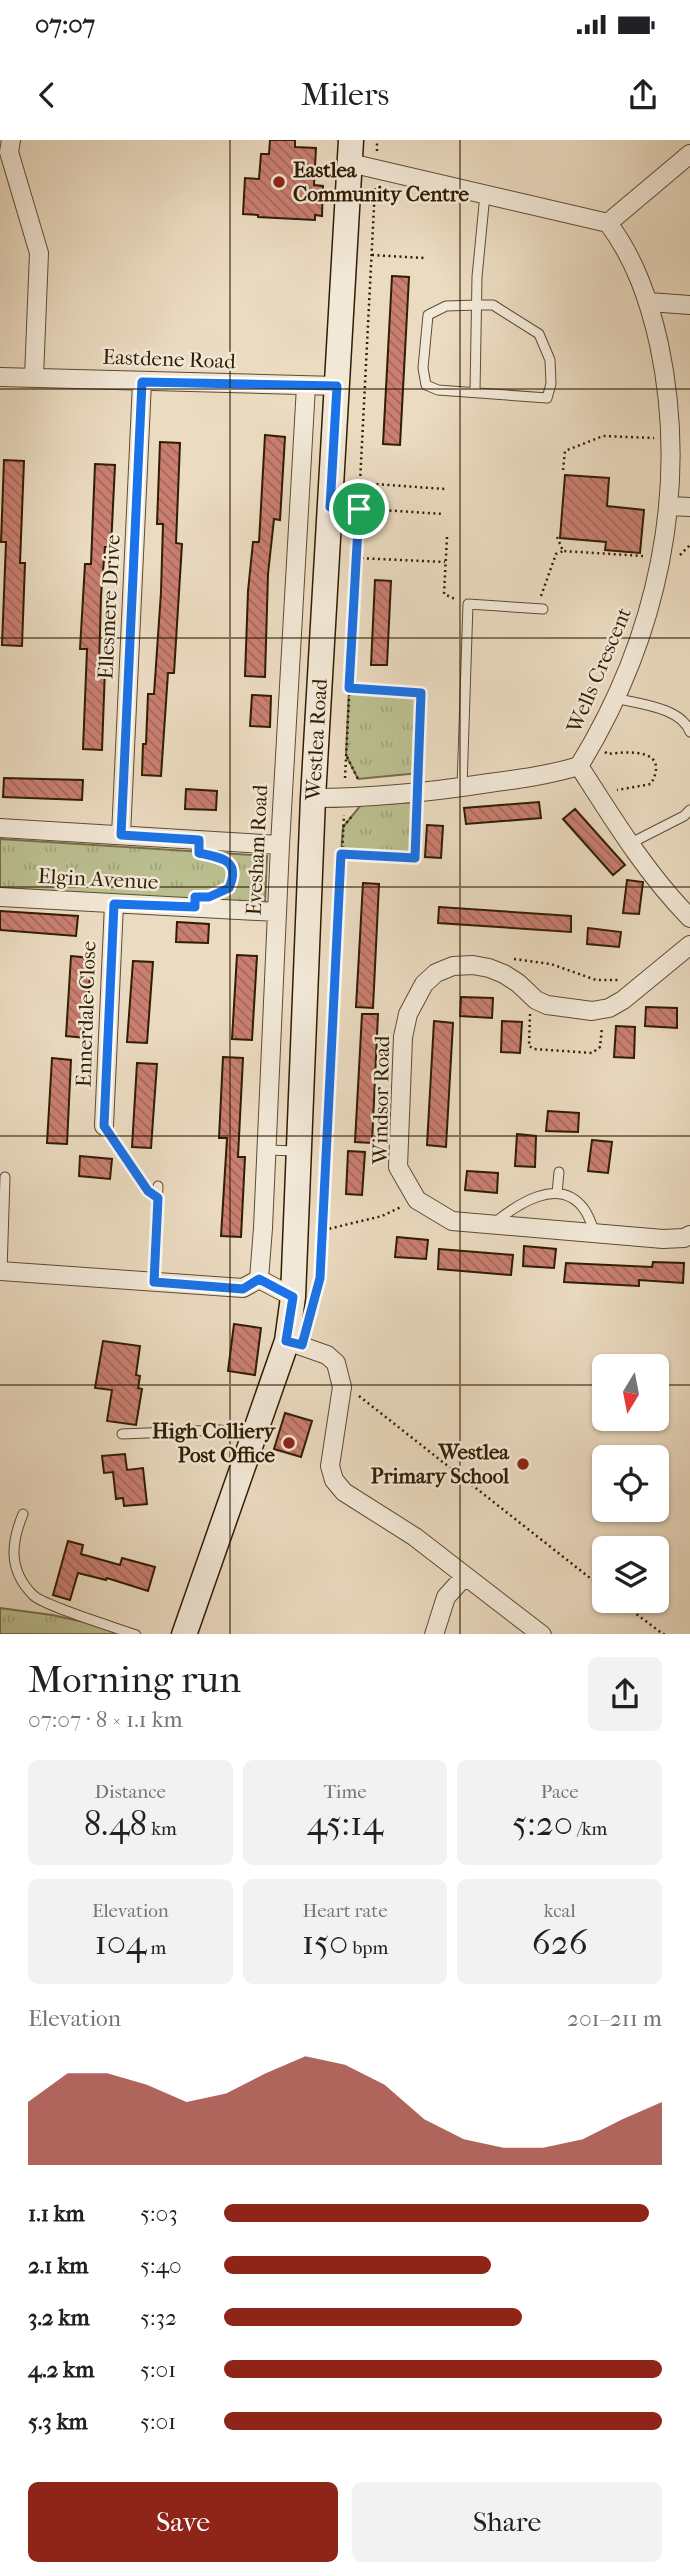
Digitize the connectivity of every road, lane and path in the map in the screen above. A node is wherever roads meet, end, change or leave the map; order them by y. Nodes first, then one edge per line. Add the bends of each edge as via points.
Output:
1 (11, 140) edge
2 (377, 140) edge
3 (350, 152) edge
4 (376, 154) dead end
5 (690, 154) edge
6 (375, 177) dead end
7 (485, 194) junction
8 (608, 223) junction
9 (372, 255) junction
10 (424, 258) dead end
11 (649, 302) junction
12 (478, 305) junction
13 (690, 305) edge
14 (0, 377) edge
15 (34, 377) junction
16 (142, 382) junction
17 (306, 386) junction
18 (337, 386) junction
19 (475, 391) junction
20 (671, 439) junction
21 (563, 470) dead end
22 (360, 483) junction
23 (445, 489) dead end
24 (671, 506) junction
25 (330, 507) junction
26 (690, 507) edge
27 (359, 509) junction
28 (443, 514) dead end
29 (447, 537) dead end
30 (557, 537) dead end
31 (690, 545) edge
32 (563, 551) junction
33 (356, 558) junction
34 (664, 558) junction
35 (445, 562) junction
36 (468, 604) junction
37 (541, 609) joint
38 (349, 688) junction
39 (615, 698) junction
40 (690, 732) edge
41 (592, 744) junction
42 (579, 766) junction
43 (345, 778) dead end
44 (462, 787) junction
45 (419, 792) junction
46 (596, 793) junction
47 (313, 798) junction
48 (690, 810) edge
49 (344, 815) dead end
50 (0, 828) edge
51 (121, 835) junction
52 (199, 840) junction
53 (629, 844) junction
54 (280, 845) junction
55 (341, 854) junction
56 (219, 892) dead end
57 (0, 897) edge
58 (114, 904) junction
59 (277, 912) junction
60 (690, 918) edge
61 (690, 945) edge
62 (509, 958) dead end
63 (623, 979) dead end
64 (537, 1000) junction
65 (609, 1008) junction
66 (104, 1126) joint
67 (267, 1150) junction
68 (298, 1152) junction
69 (559, 1172) dead end
70 (5, 1177) dead end
71 (158, 1185) dead end
72 (557, 1193) junction
73 (158, 1198) junction
74 (417, 1200) junction
75 (492, 1224) junction
76 (324, 1230) junction
77 (595, 1233) junction
78 (690, 1235) edge
79 (1, 1271) edge
80 (259, 1279) junction
81 (154, 1282) junction
82 (304, 1299) junction
83 (286, 1341) junction
84 (342, 1387) junction
85 (122, 1434) dead end
86 (252, 1436) junction
87 (23, 1514) dead end
88 (466, 1576) junction
89 (592, 1579) edge
90 (635, 1613) edge
91 (136, 1634) edge
92 (184, 1634) edge
93 (434, 1634) edge
94 (542, 1634) edge
95 (668, 1634) edge

1 - 15 street via 9,152 39,253
2 - 4 path
3 - 7 street
3 - 18 main road, Westlea Road
5 - 8 street
6 - 9 path
7 - 8 street
7 - 12 lane
8 - 11 street, Wells Crescent via 626,247
9 - 10 path
9 - 22 path
11 - 13 street
11 - 20 street, Wells Crescent via 663,360
12 - 19 lane
12 - 19 lane via 446,306 428,315 423,368 426,385 438,390
12 - 19 lane via 494,305 539,334 550,360 551,384 547,398
14 - 15 street, Eastdene Road
15 - 16 street, Eastdene Road
16 - 17 street, Eastdene Road
16 - 51 street, Ellesmere Drive
17 - 18 street, Eastdene Road
17 - 54 street, Evesham Road
18 - 25 main road, Westlea Road
20 - 21 path via 603,436 565,451
20 - 24 street, Wells Crescent
22 - 23 path
22 - 27 path
24 - 26 street
24 - 34 street, Wells Crescent
25 - 27 path
25 - 47 main road, Westlea Road
27 - 28 path
27 - 33 path
29 - 35 path
30 - 32 path
31 - 34 path via 676,559
32 - 34 path
32 - 37 path via 556,554
33 - 35 path
33 - 38 path
34 - 39 street, Wells Crescent via 643,635
35 - 36 path via 444,594
36 - 37 lane
36 - 44 lane
38 - 43 path
38 - 45 path via 421,693
39 - 40 lane via 673,714
39 - 41 street, Wells Crescent
41 - 42 street, Wells Crescent
41 - 46 path via 608,754 645,753 656,771 651,784 643,788
42 - 44 street, Wells Crescent
42 - 46 street
44 - 45 street, Wells Crescent
45 - 47 street, Wells Crescent
45 - 55 path via 415,858
46 - 53 street
47 - 68 main road, Westlea Road
48 - 53 lane
49 - 55 path
50 - 51 street
51 - 52 street
52 - 54 street
52 - 56 path via 199,853 225,859 231,866 234,876 229,888
53 - 60 street
54 - 59 street, Evesham Road
55 - 76 path
57 - 58 street, Elgin Avenue
58 - 59 street, Elgin Avenue
58 - 66 street, Ennerdale Close
59 - 67 street, Evesham Road
61 - 65 street
62 - 63 path via 551,964 596,980
64 - 65 street, Windsor Road via 592,1011
64 - 65 path via 530,1017 529,1046 538,1050 597,1051
64 - 74 street, Windsor Road via 504,974 472,965 453,966 424,984 408,1014 403,1037 398,1167
66 - 73 path via 148,1191
67 - 68 lane
67 - 80 street, Evesham Road
68 - 82 main road, Westlea Road
69 - 72 lane
70 - 79 lane
71 - 73 lane
72 - 75 lane via 519,1205
72 - 77 lane via 583,1208
73 - 81 lane
74 - 75 street, Windsor Road via 452,1221
74 - 76 path via 382,1216
75 - 77 street, Windsor Road
76 - 82 path via 320,1278
77 - 78 street, Windsor Road via 663,1239
79 - 81 street
80 - 81 street via 243,1289
80 - 82 street
82 - 83 main road, Westlea Road
83 - 84 street via 327,1355 336,1363
83 - 86 main road, Westlea Road
84 - 88 street via 330,1466 334,1480 358,1503 415,1537
84 - 89 path via 357,1394
85 - 86 lane via 220,1430
86 - 92 main road, Westlea Road
87 - 91 lane via 12,1553 21,1579 34,1597
88 - 93 street via 446,1597
88 - 94 street
90 - 95 path

